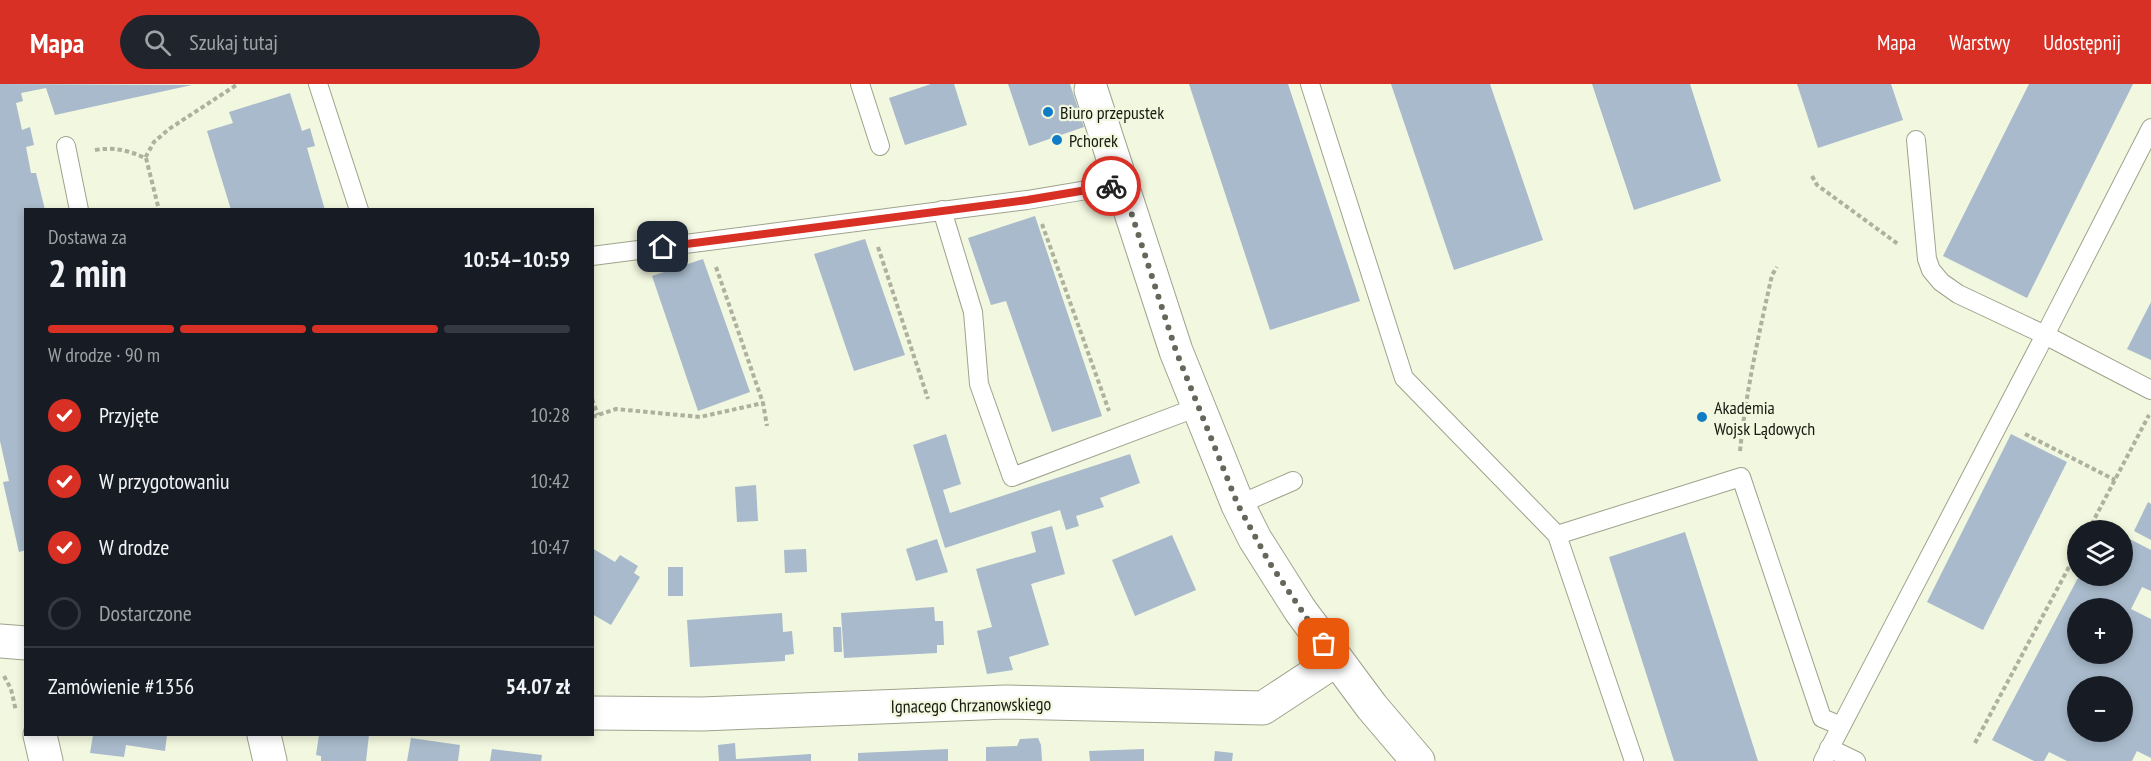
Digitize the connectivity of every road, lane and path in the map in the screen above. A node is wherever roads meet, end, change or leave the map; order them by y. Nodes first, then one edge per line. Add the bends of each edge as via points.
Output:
1 (238, 84) edge
2 (318, 84) edge
3 (860, 84) edge
4 (1310, 84) edge
5 (1090, 87) edge
6 (2151, 128) edge
7 (1916, 140) dead end
8 (880, 146) dead end
9 (66, 150) joint
10 (146, 158) junction
11 (1812, 176) dead end
12 (1122, 184) junction
13 (79, 208) edge
14 (158, 208) edge
15 (358, 208) edge
16 (942, 210) junction
17 (871, 220) junction
18 (1043, 227) dead end
19 (710, 240) junction
20 (594, 256) edge
21 (1927, 259) junction
22 (1777, 267) dead end
23 (2046, 335) junction
24 (2151, 390) edge
25 (928, 399) dead end
26 (594, 404) edge
27 (763, 404) junction
28 (1198, 407) junction
29 (2151, 411) edge
30 (1108, 412) dead end
31 (598, 415) junction
32 (594, 416) edge
33 (2000, 422) junction
34 (767, 426) dead end
35 (1741, 477) junction
36 (2115, 480) junction
37 (1293, 481) dead end
38 (1238, 505) junction
39 (2094, 520) edge
40 (1557, 535) junction
41 (2067, 571) edge
42 (1336, 660) junction
43 (594, 713) edge
44 (1841, 726) junction
45 (40, 736) edge
46 (264, 736) edge
47 (1975, 744) dead end
48 (1826, 754) edge
49 (46, 761) edge
50 (270, 761) edge
51 (1418, 761) edge
52 (1634, 761) edge
53 (1856, 761) edge

1 - 10 path via 169,129 154,142
2 - 15 lane
3 - 8 lane
4 - 40 lane via 1404,378
5 - 12 street
6 - 23 lane
7 - 21 lane
9 - 10 path via 127,150
9 - 13 lane
10 - 14 path
11 - 21 path via 1816,185 1919,259
12 - 16 lane
12 - 28 street
16 - 17 lane
16 - 28 lane via 973,312 979,384 1012,477
17 - 19 lane
17 - 25 path
18 - 30 path
19 - 20 lane
19 - 27 path
21 - 23 lane via 1941,282 1958,294
22 - 35 path via 1772,275 1744,408
23 - 24 lane
23 - 33 lane
26 - 31 path
27 - 31 path via 700,417 616,409
27 - 34 path
28 - 38 street
29 - 36 path
31 - 32 path
33 - 36 path
33 - 44 lane
35 - 40 lane
35 - 44 lane via 1822,718
36 - 39 path
37 - 38 lane
38 - 42 street via 1269,562
40 - 52 lane
41 - 47 path
42 - 43 street, Ignacego Chrzanowskiego via 1263,708 1006,702 702,714
42 - 51 street
44 - 48 lane
45 - 49 street
46 - 50 street
48 - 53 lane

